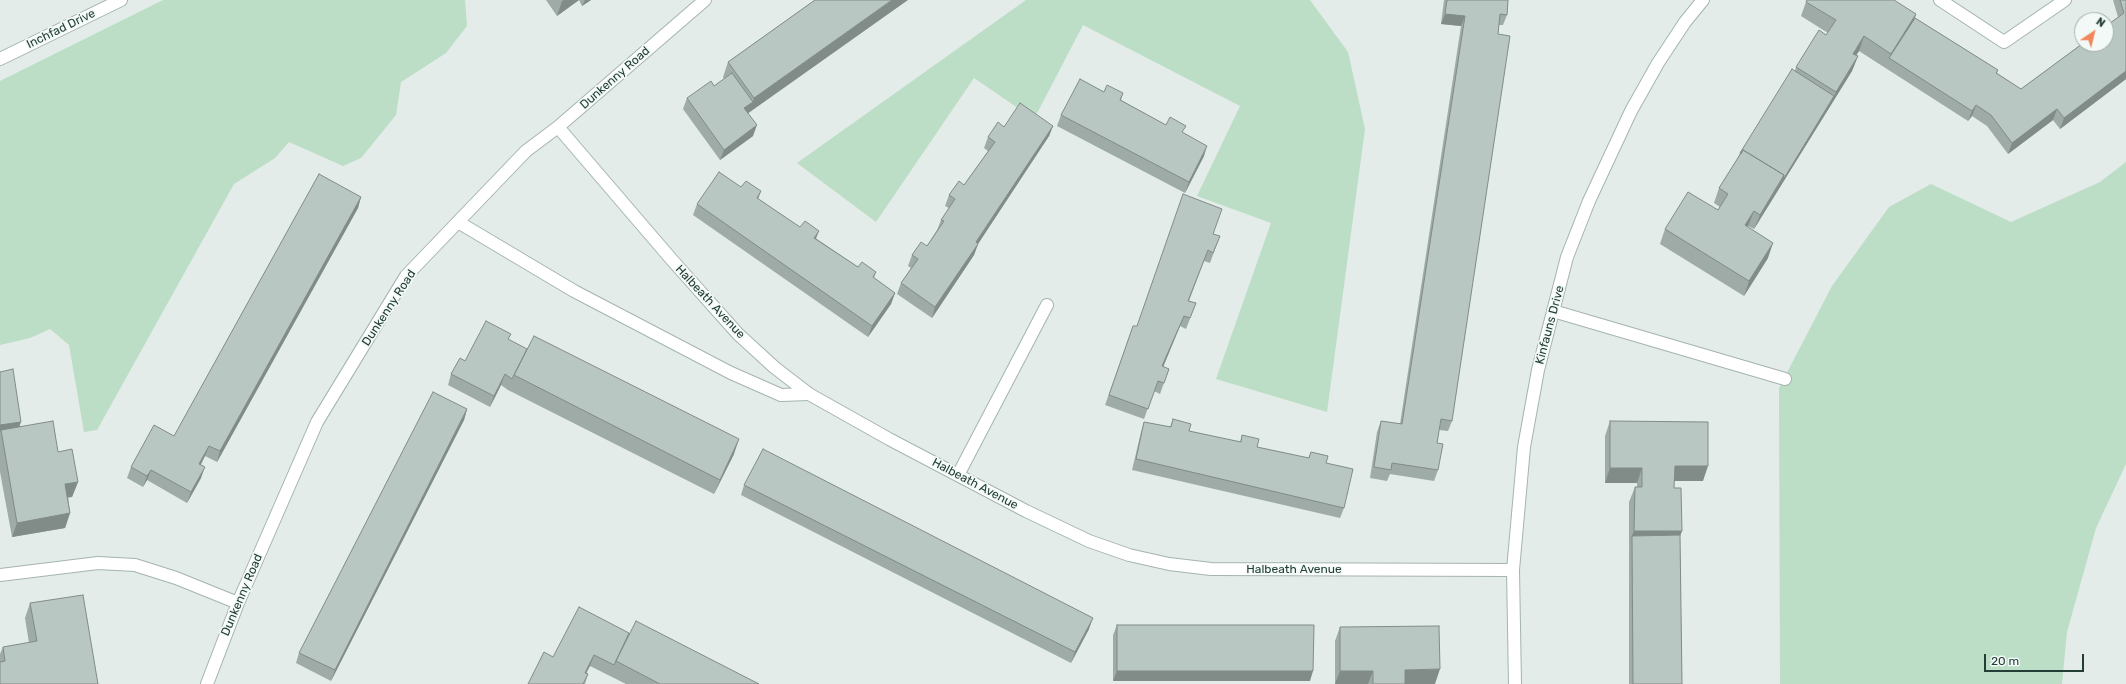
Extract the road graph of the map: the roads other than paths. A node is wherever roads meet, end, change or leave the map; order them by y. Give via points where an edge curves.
1 (121, 0) edge
2 (705, 0) edge
3 (1703, 0) edge
4 (1940, 0) edge
5 (2065, 0) edge
6 (0, 59) edge
7 (558, 127) junction
8 (458, 222) junction
9 (1047, 305) dead end
10 (1553, 311) junction
11 (1786, 379) dead end
12 (810, 394) junction
13 (958, 475) junction
14 (1513, 570) junction
15 (0, 575) edge
16 (238, 603) junction
17 (207, 684) edge
18 (1515, 684) edge

1 - 6 street, Inchfad Drive
2 - 7 street, Dunkenny Road
3 - 10 street, Kinfauns Drive via 1684,22 1658,63 1608,158 1573,241
4 - 5 street via 2004,42
7 - 8 street, Dunkenny Road via 526,151
7 - 12 street, Halbeath Avenue via 738,334 774,367
8 - 12 street via 574,291 731,373 781,394
8 - 16 street, Dunkenny Road via 406,276 317,422
9 - 13 street
10 - 11 street
10 - 14 street, Kinfauns Drive via 1538,370 1524,447
12 - 13 street, Halbeath Avenue
13 - 14 street, Halbeath Avenue via 1089,540 1129,555 1169,564 1211,569
14 - 18 street, Kinfauns Drive
15 - 16 street via 98,563 135,565
16 - 17 street, Dunkenny Road

